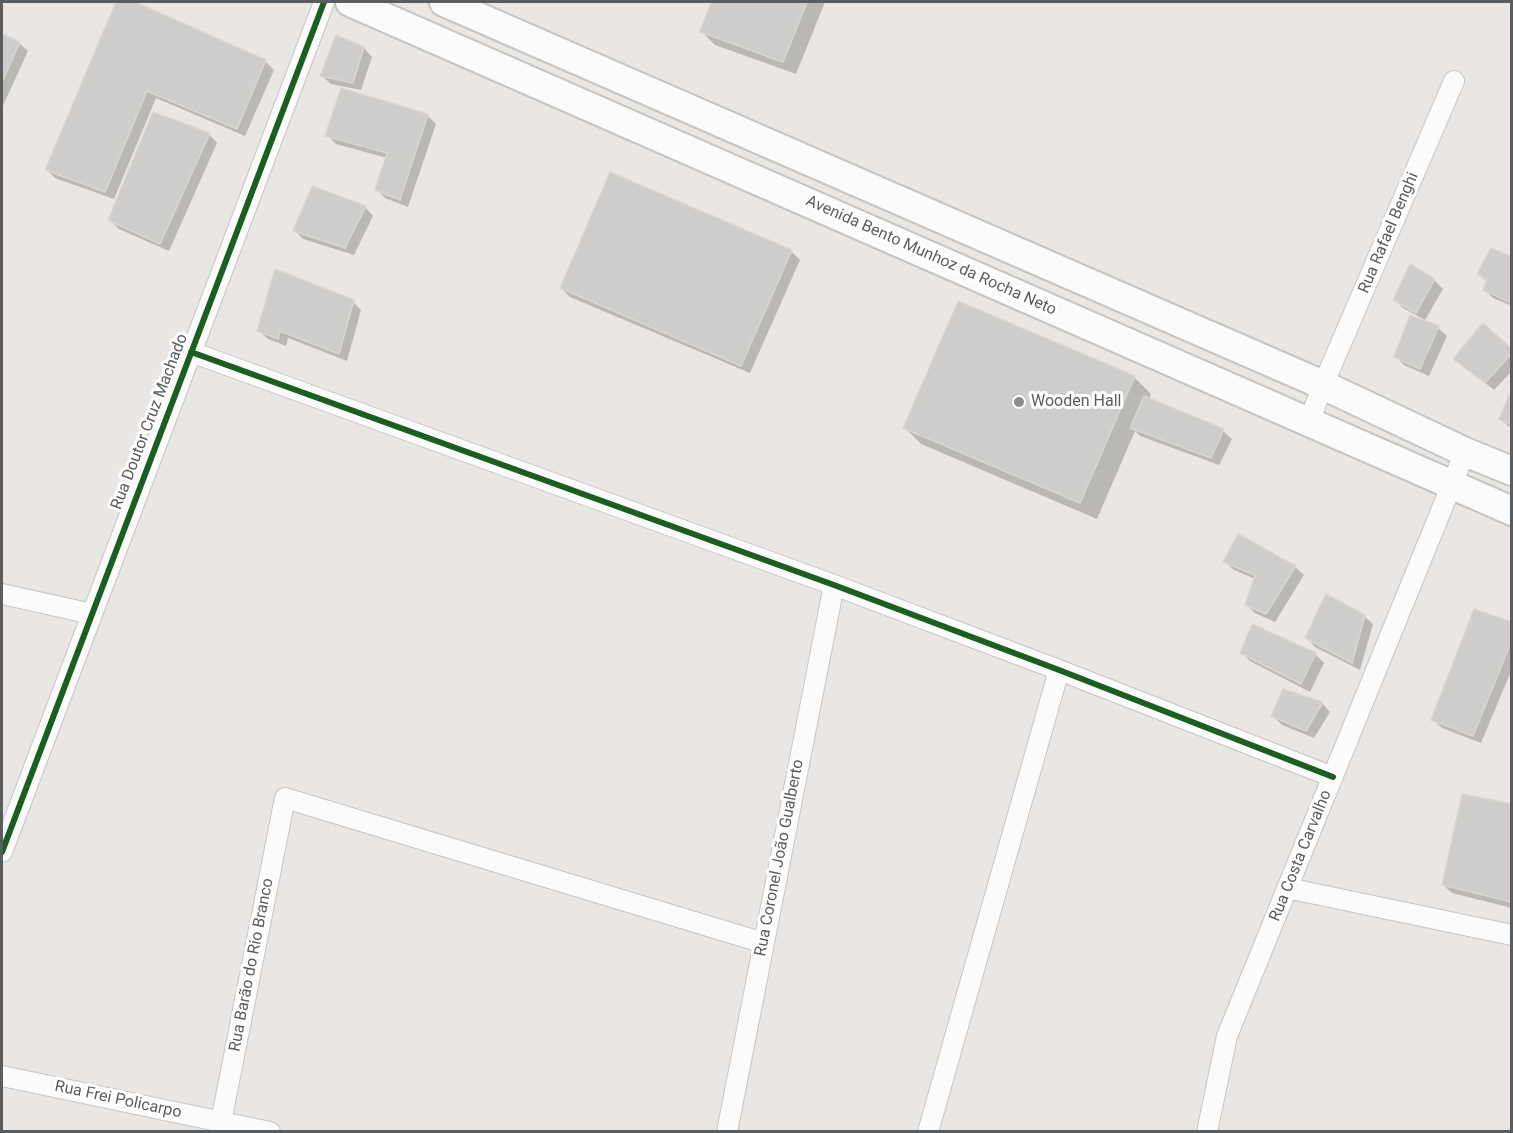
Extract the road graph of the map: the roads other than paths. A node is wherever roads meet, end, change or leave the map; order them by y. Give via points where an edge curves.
1 (324, 2) edge
2 (350, 2) edge
3 (444, 2) edge
4 (1455, 81) dead end
5 (738, 130) junction
6 (723, 165) junction
7 (1076, 277) junction
8 (1062, 314) junction
9 (191, 352) junction
10 (1323, 385) junction
11 (1309, 422) junction
12 (1465, 452) junction
13 (1512, 471) edge
14 (1452, 485) junction
15 (1512, 511) edge
16 (834, 585) junction
17 (2, 594) edge
18 (92, 614) junction
19 (1059, 670) junction
20 (1333, 777) junction
21 (2, 852) edge
22 (1287, 888) junction
23 (1512, 935) edge
24 (764, 943) junction
25 (2, 1076) edge
26 (220, 1126) edge
27 (270, 1131) edge
28 (727, 1131) edge
29 (928, 1131) edge
30 (1207, 1131) edge

1 - 9 street, Rua Doutor Cruz Machado
2 - 6 main road, Avenida Bento Munhoz da Rocha Neto
3 - 5 main road
4 - 10 street, Rua Rafael Benghi
5 - 6 main road
5 - 7 main road
6 - 8 main road, Avenida Bento Munhoz da Rocha Neto
7 - 8 main road
7 - 10 main road
8 - 11 main road, Avenida Bento Munhoz da Rocha Neto
9 - 16 street
9 - 18 street, Rua Doutor Cruz Machado
10 - 11 street, Rua Rafael Benghi
10 - 12 main road
11 - 14 main road, Avenida Bento Munhoz da Rocha Neto
12 - 13 main road
12 - 14 street, Rua Costa Carvalho
14 - 15 main road, Avenida Bento Munhoz da Rocha Neto
14 - 20 street, Rua Costa Carvalho
16 - 19 street
16 - 24 street, Rua Coronel João Gualberto
17 - 18 street
18 - 21 street, Rua Doutor Cruz Machado
19 - 20 street
19 - 29 street
20 - 22 street, Rua Costa Carvalho
22 - 23 street
22 - 30 street, Rua Costa Carvalho via 1227,1036
24 - 26 street, Rua Barão do Rio Branco via 285,798
24 - 28 street, Rua Coronel João Gualberto
25 - 26 street, Rua Frei Policarpo
26 - 27 street, Rua Frei Policarpo

